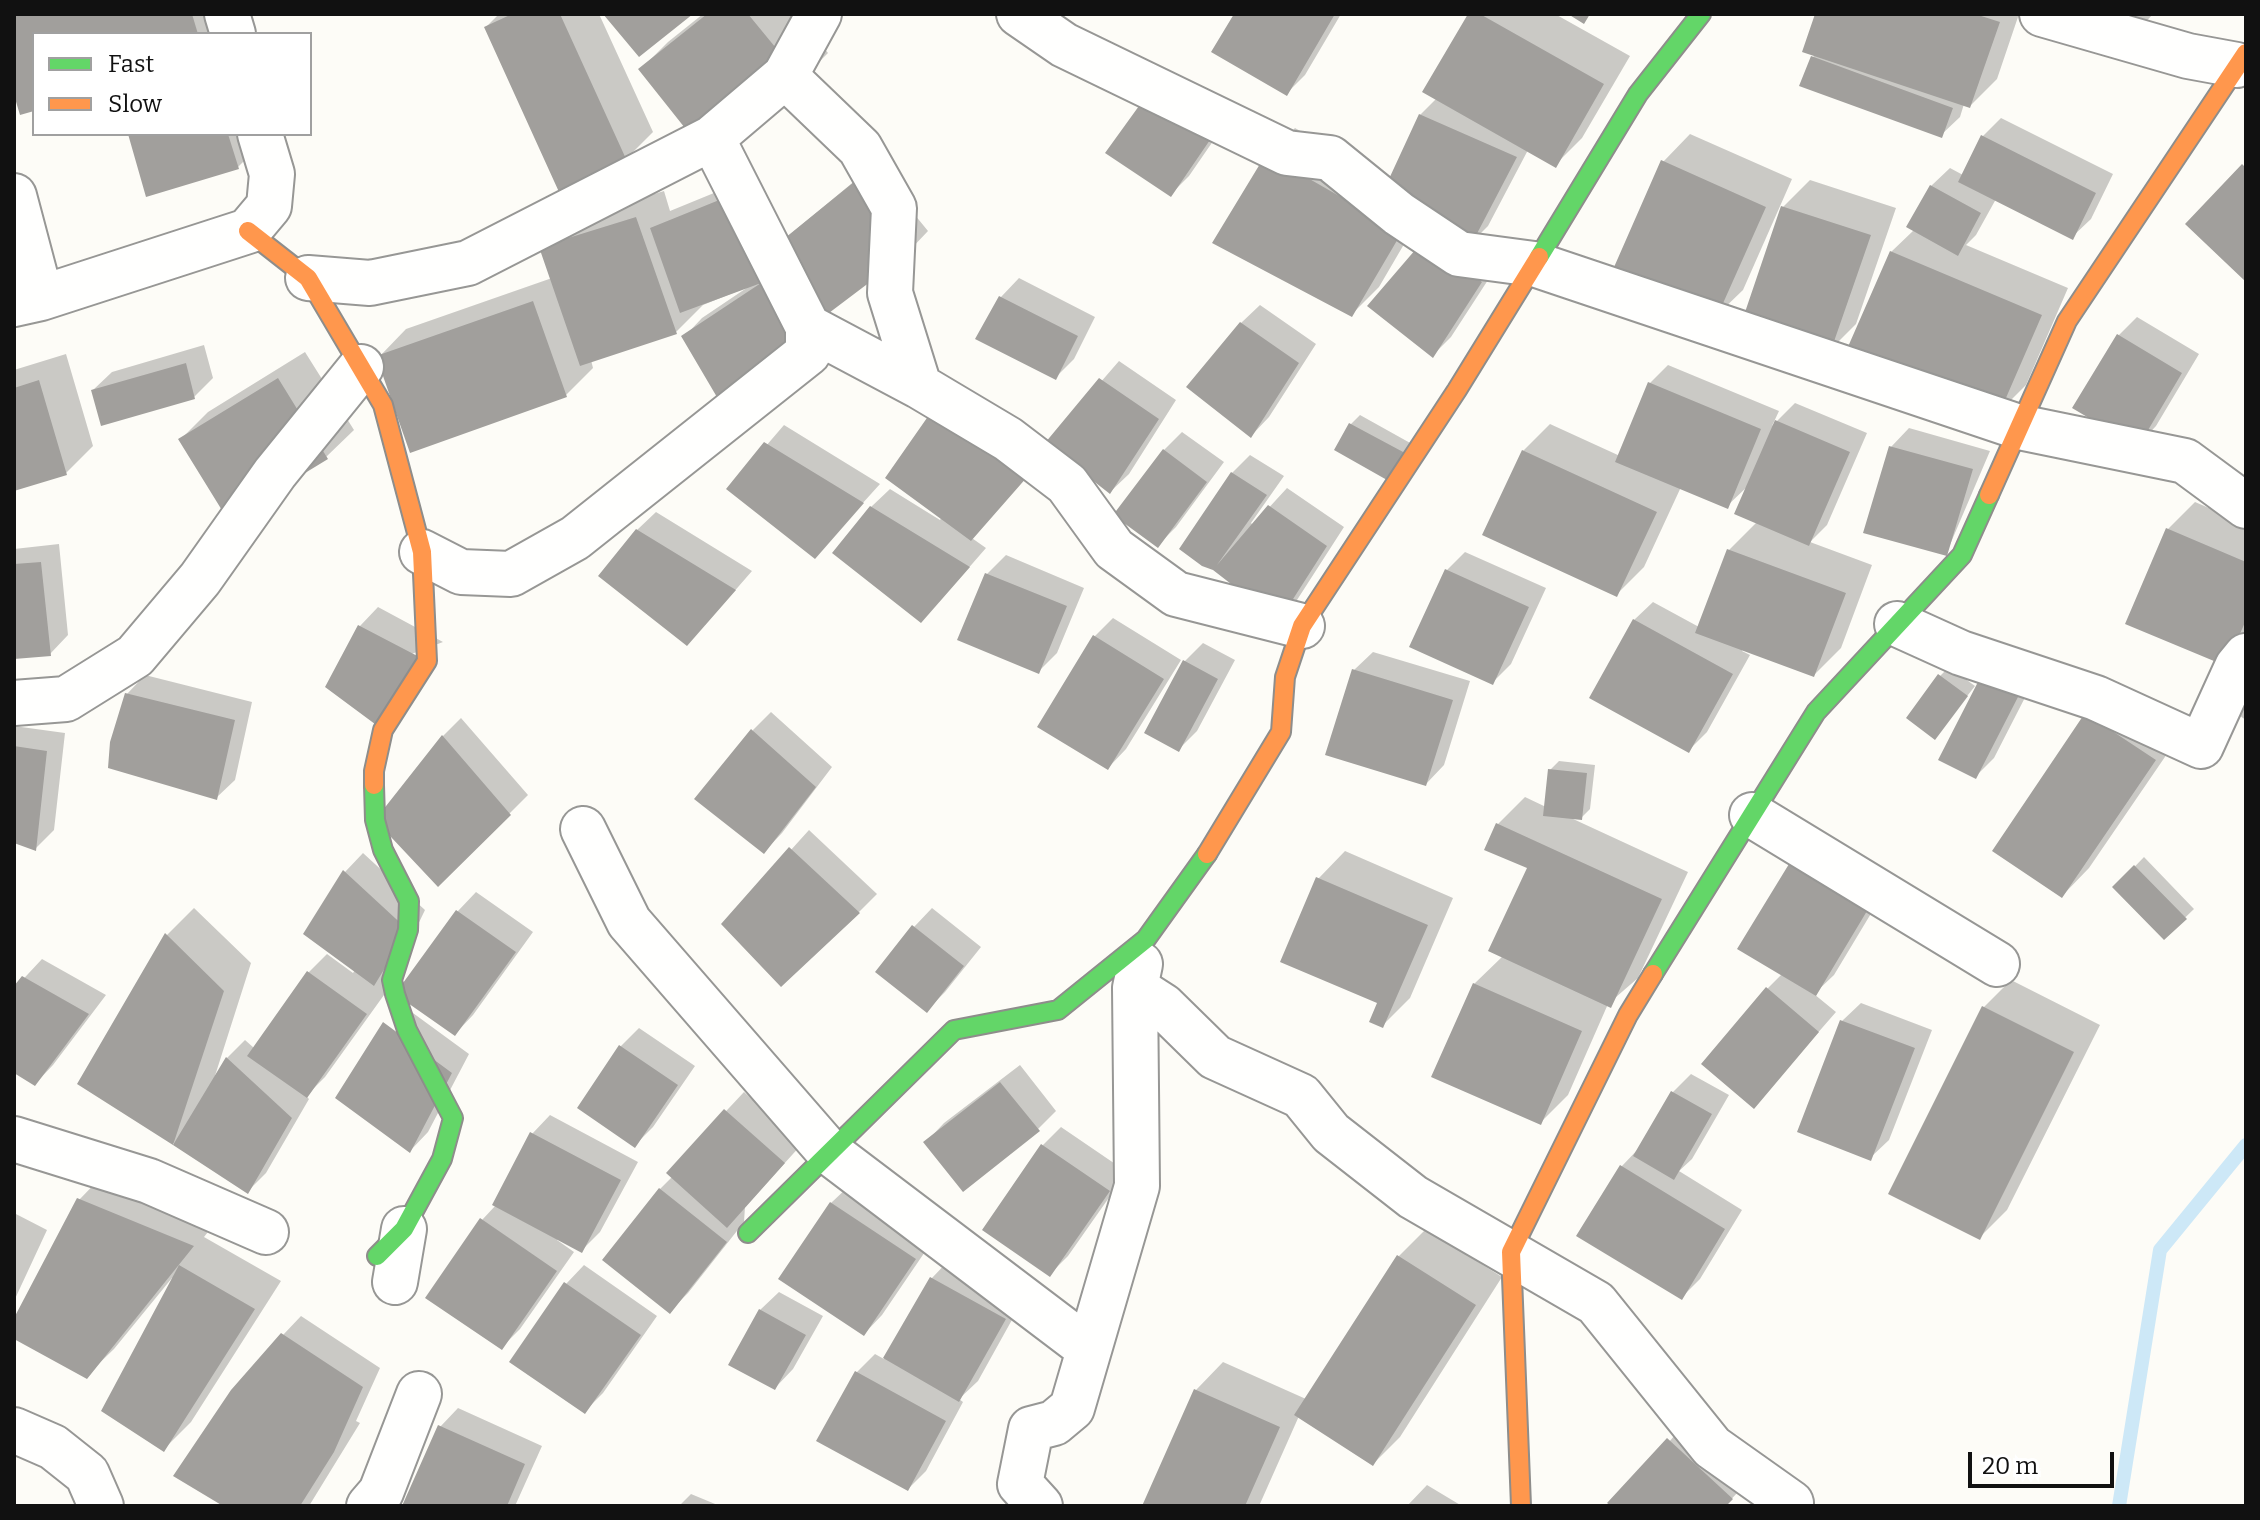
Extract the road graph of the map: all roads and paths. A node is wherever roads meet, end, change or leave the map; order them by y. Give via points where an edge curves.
1 (819, 14) edge
2 (1019, 14) edge
3 (1701, 14) edge
4 (2042, 14) edge
5 (2241, 59) edge
6 (785, 76) junction
7 (261, 136) edge
8 (712, 138) junction
9 (14, 196) edge
10 (248, 231) junction
11 (1534, 264) junction
12 (308, 278) junction
13 (28, 301) edge
14 (808, 327) junction
15 (361, 367) junction
16 (919, 386) junction
17 (2019, 427) junction
18 (2246, 506) edge
19 (422, 552) junction
20 (1897, 624) junction
21 (1302, 626) junction
22 (2246, 656) edge
23 (14, 703) edge
24 (1752, 815) junction
25 (583, 829) dead end
26 (1146, 939) junction
27 (1997, 964) dead end
28 (1135, 988) junction
29 (14, 1139) edge
30 (829, 1152) junction
31 (266, 1232) dead end
32 (748, 1233) dead end
33 (1511, 1252) junction
34 (392, 1256) dead end
35 (1089, 1349) junction
36 (419, 1394) dead end
37 (14, 1430) edge
38 (1791, 1503) dead end
39 (101, 1506) edge
40 (369, 1506) edge
41 (1040, 1506) edge
42 (1521, 1506) edge

1 - 6 street
2 - 11 street via 1064,45 1287,153 1330,158 1459,254
3 - 11 street via 1638,94
4 - 5 street via 2188,56
5 - 17 street via 2067,321
6 - 8 street
6 - 16 street via 860,148 894,208 890,293
7 - 10 street via 272,174 269,206
8 - 12 street via 468,263 370,283
8 - 14 street
9 - 13 street
10 - 12 street
10 - 13 street
11 - 17 street
11 - 21 street
12 - 15 street
14 - 16 street
14 - 19 street via 808,353 575,538 511,574 461,572
15 - 19 street via 383,405
15 - 23 street via 135,656 66,699
16 - 21 street via 1008,439 1067,484 1114,549 1176,594
17 - 18 street via 2185,461
17 - 20 street via 1962,555
19 - 34 street via 427,661 383,730 374,771 375,820 383,850 409,901 408,930 392,980 395,994 407,1030 453,1118 442,1159
20 - 22 street via 1961,653 2096,698 2201,746
20 - 24 street via 1816,712
21 - 26 street via 1285,677 1281,732 1202,862
24 - 27 street
24 - 33 street via 1628,1015
25 - 30 street via 629,922
26 - 28 street
26 - 30 street via 1058,1010 954,1030
28 - 33 street via 1163,1006 1215,1057 1301,1096 1331,1133 1413,1197
28 - 35 street via 1137,1186
29 - 31 street via 149,1181
30 - 32 street
30 - 35 street
33 - 38 street via 1596,1303 1712,1447
33 - 42 street
35 - 41 street via 1072,1408 1054,1423 1031,1429 1020,1484
36 - 40 street via 381,1492
37 - 39 street via 53,1447 87,1474

